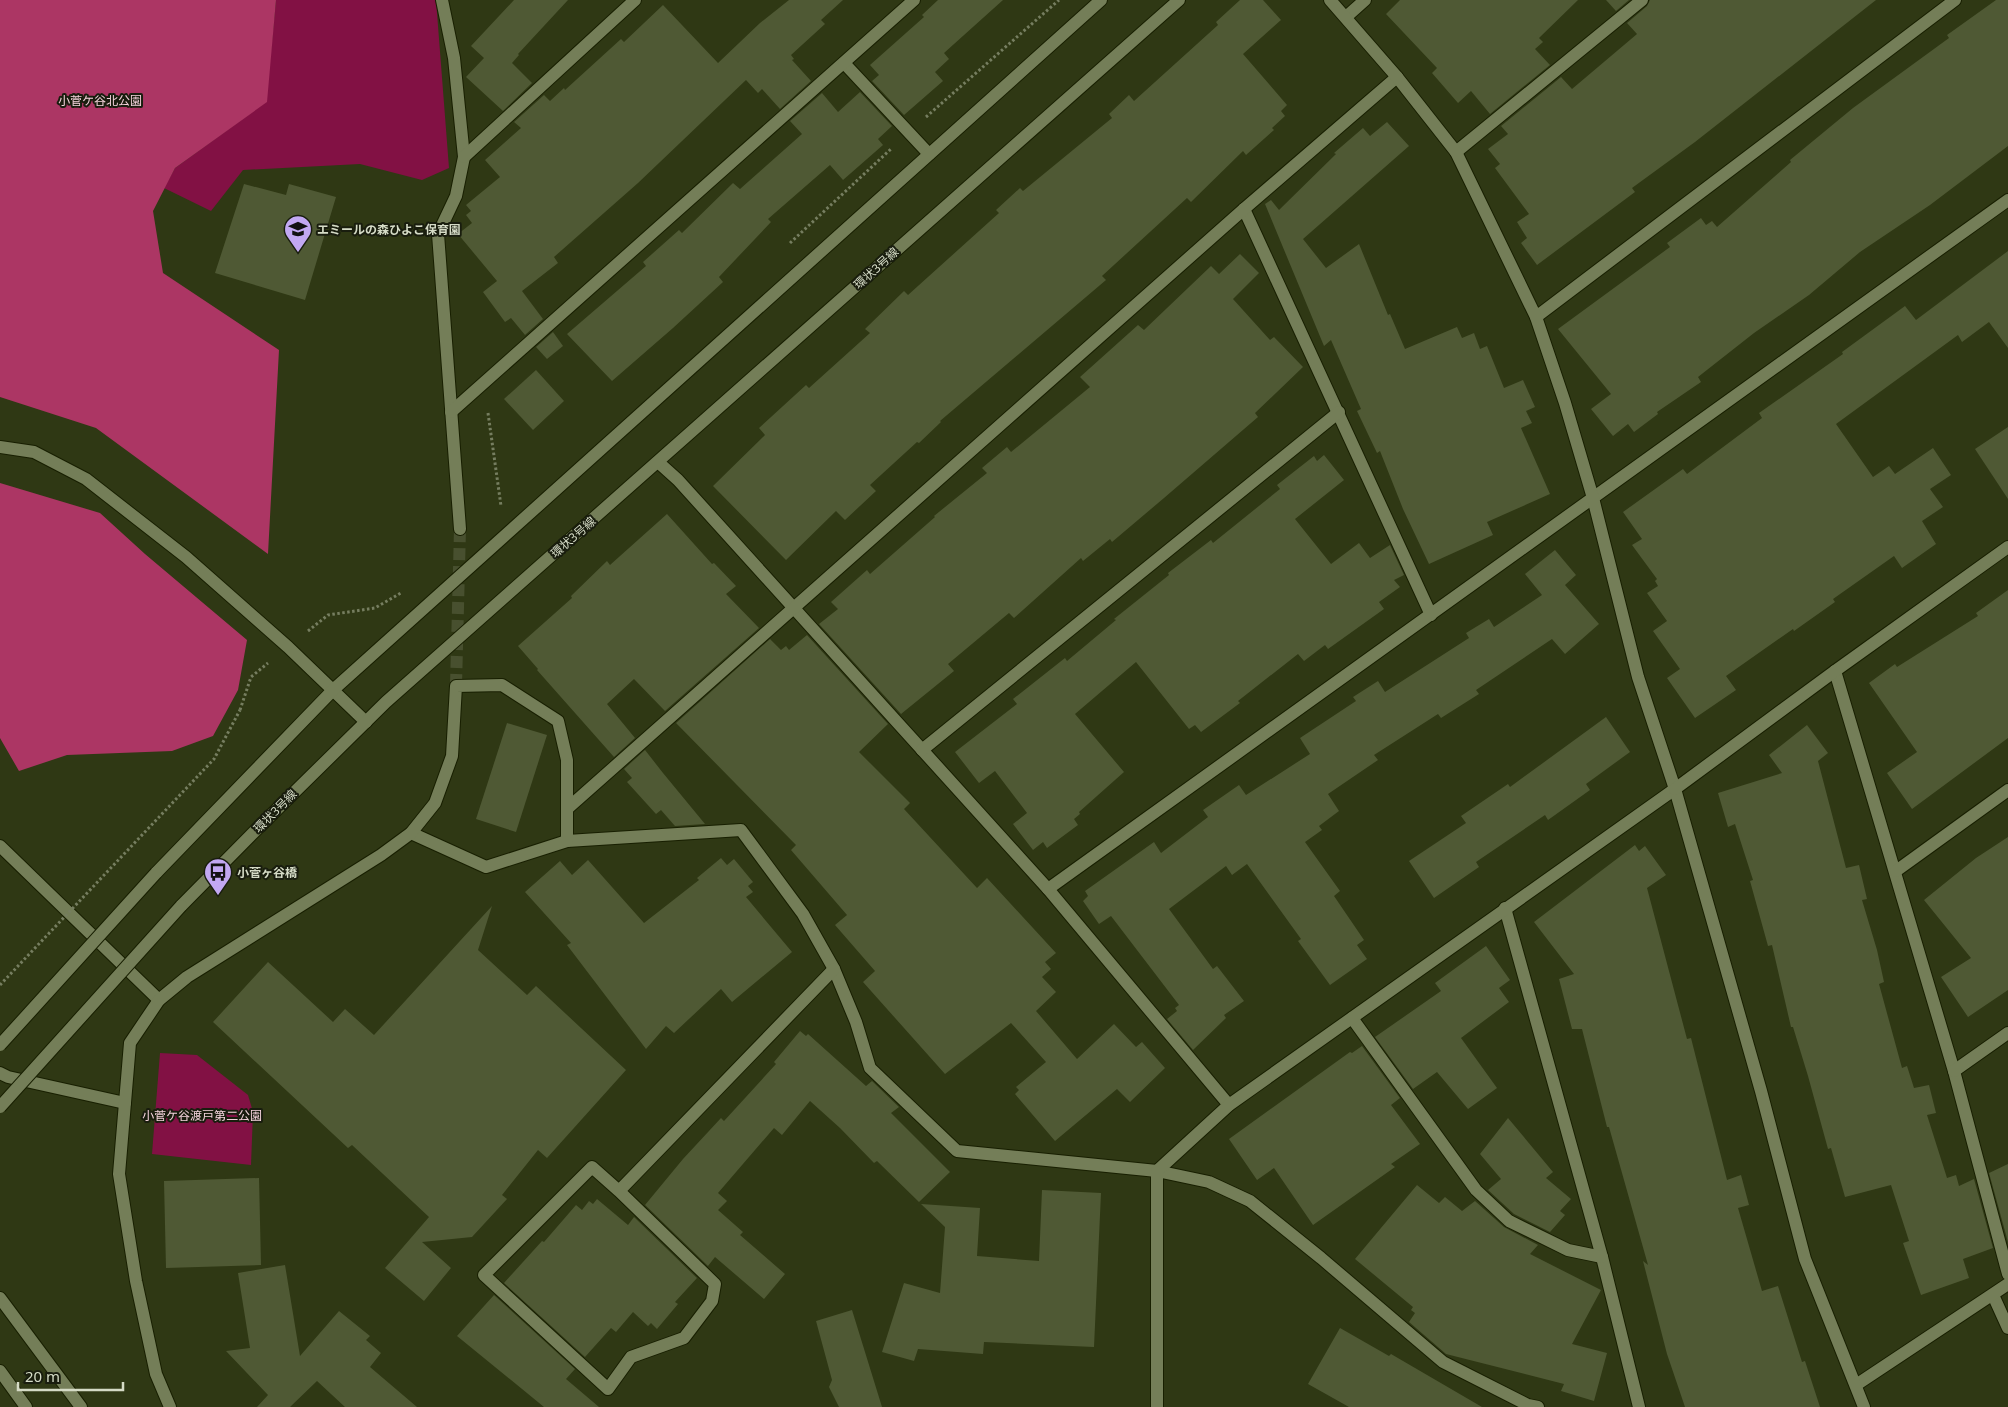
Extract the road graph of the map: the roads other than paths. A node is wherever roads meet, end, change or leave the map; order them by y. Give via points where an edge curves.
1 (442, 0) edge
2 (635, 0) edge
3 (914, 0) edge
4 (1101, 0) edge
5 (1178, 0) edge
6 (1330, 0) edge
7 (1365, 0) edge
8 (1642, 0) edge
9 (1955, 0) edge
10 (1346, 18) junction
11 (844, 62) junction
12 (1397, 76) junction
13 (1456, 152) junction
14 (929, 154) junction
15 (464, 157) junction
16 (2008, 200) edge
17 (1244, 209) junction
18 (1536, 317) junction
19 (451, 412) junction
20 (1339, 412) junction
21 (0, 447) edge
22 (658, 462) junction
23 (1593, 498) junction
24 (460, 529) tunnel mouth
25 (2008, 547) edge
26 (794, 609) junction
27 (1431, 615) junction
28 (1835, 671) junction
29 (333, 690) junction
30 (366, 722) junction
31 (922, 750) junction
32 (1675, 789) junction
33 (2008, 790) edge
34 (568, 808) junction
35 (411, 833) junction
36 (567, 841) junction
37 (0, 846) edge
38 (1896, 871) junction
39 (1048, 889) junction
40 (1505, 908) junction
41 (834, 969) junction
42 (159, 1000) junction
43 (1352, 1018) junction
44 (2008, 1033) edge
45 (0, 1045) edge
46 (1954, 1071) junction
47 (0, 1073) edge
48 (125, 1103) junction
49 (1229, 1105) junction
50 (0, 1107) edge
51 (1157, 1171) junction
52 (619, 1191) junction
53 (1602, 1257) junction
54 (2008, 1274) edge
55 (2008, 1284) edge
56 (1992, 1295) junction
57 (0, 1298) edge
58 (2008, 1328) edge
59 (0, 1371) edge
60 (1856, 1385) junction
61 (26, 1407) edge
62 (81, 1407) edge
63 (170, 1407) edge
64 (1157, 1407) edge
65 (1538, 1407) edge
66 (1639, 1407) edge
67 (1864, 1407) edge

1 - 15 street via 454,58
2 - 15 street
3 - 11 street
4 - 14 street
5 - 22 street, 環状3号線
6 - 10 street
7 - 10 street
8 - 13 street
9 - 18 street
10 - 12 street
11 - 14 street
11 - 19 street
12 - 13 street
12 - 17 street
13 - 18 street
14 - 29 street
15 - 19 street via 456,196 438,234
16 - 23 street
17 - 20 street
17 - 26 street
18 - 23 street
19 - 24 street
20 - 27 street
20 - 31 street
21 - 29 street via 34,452 86,478 186,557
22 - 26 street
22 - 30 street, 環状3号線
23 - 27 street
23 - 32 street via 1638,676
25 - 28 street
26 - 31 street
26 - 34 street
27 - 39 street
28 - 32 street
28 - 38 street
29 - 30 street
29 - 45 street, bridge via 156,873
30 - 50 street, 環状3号線, bridge via 181,906
31 - 39 street
32 - 40 street
32 - 60 street via 1805,1259
33 - 38 street
34 - 35 street via 567,760 558,722 502,685 456,686 452,756 435,803
34 - 36 street
35 - 36 street via 486,866
35 - 42 street via 187,977
36 - 41 street via 741,830 803,914
37 - 42 street
38 - 46 street
39 - 49 street
40 - 43 street
40 - 53 street
41 - 51 street via 856,1022 870,1068 957,1151
41 - 52 street
42 - 48 street via 130,1043
43 - 49 street
43 - 53 street via 1476,1190 1509,1222 1568,1250
44 - 46 street
46 - 54 street
47 - 48 street
48 - 63 street via 119,1174 156,1374
49 - 51 street
51 - 64 street
51 - 65 street via 1209,1182 1250,1201 1443,1362
52 - 52 street via 592,1167 484,1275 608,1388 632,1357 684,1338 712,1301 715,1284
53 - 66 street
55 - 56 street
56 - 58 street
56 - 60 street
57 - 62 street
59 - 61 street
60 - 67 street

